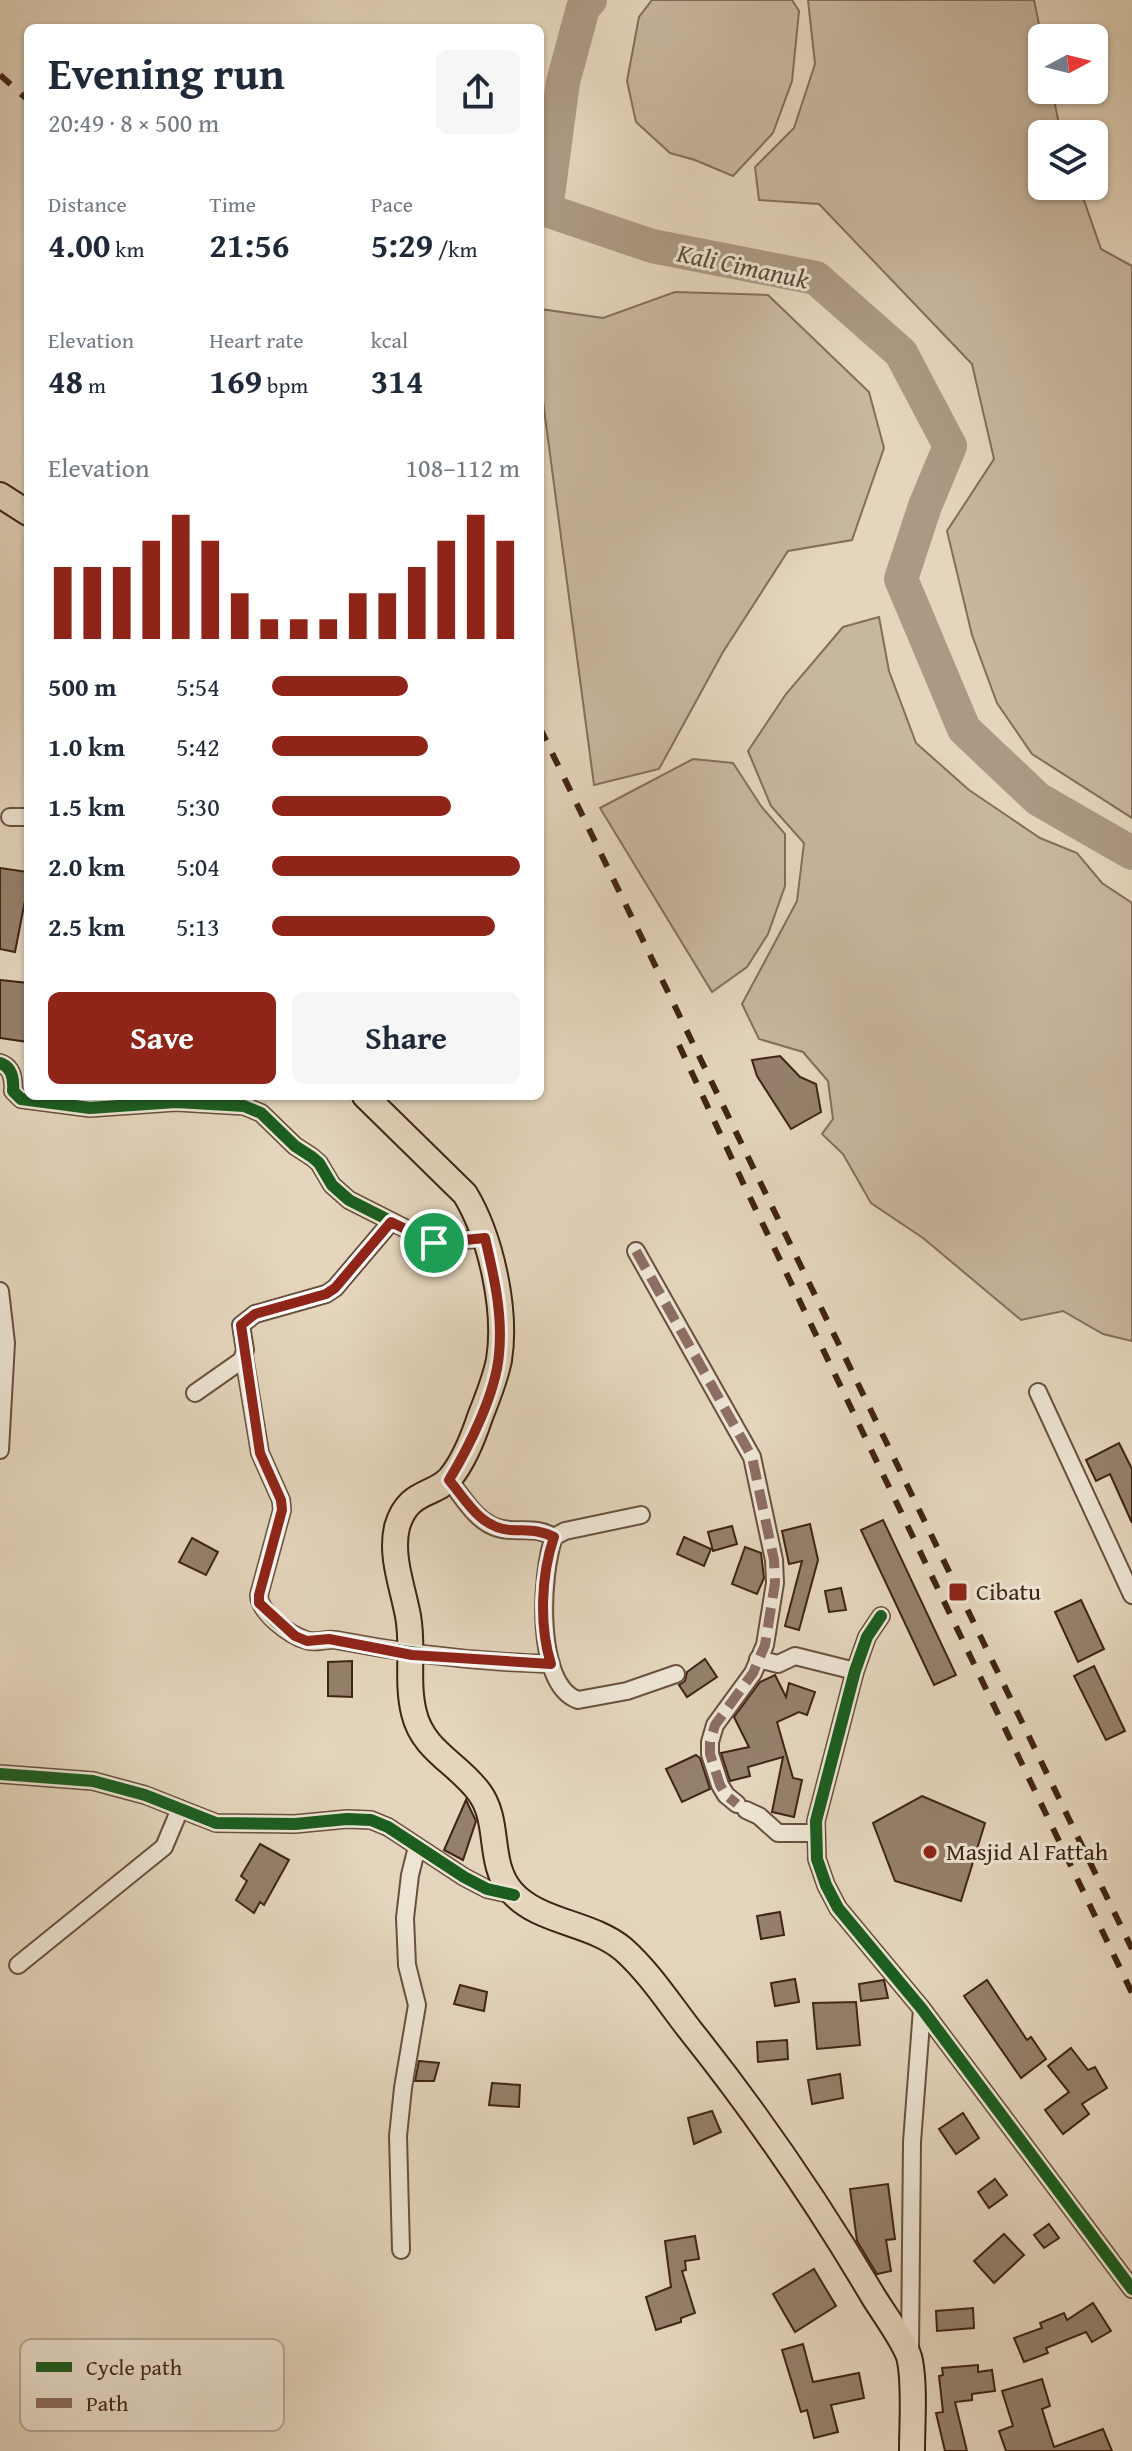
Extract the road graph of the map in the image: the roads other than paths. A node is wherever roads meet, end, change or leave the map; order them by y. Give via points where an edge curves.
1 (0, 495) edge
2 (24, 510) edge
3 (10, 817) dead end
4 (24, 817) edge
5 (0, 1063) edge
6 (24, 1099) edge
7 (28, 1100) edge
8 (369, 1100) edge
9 (391, 1222) junction
10 (485, 1238) junction
11 (636, 1251) dead end
12 (0, 1291) edge
13 (244, 1356) junction
14 (1038, 1392) dead end
15 (195, 1393) dead end
16 (0, 1450) edge
17 (449, 1480) junction
18 (641, 1515) dead end
19 (554, 1537) junction
20 (1132, 1595) edge
21 (881, 1616) dead end
22 (412, 1655) junction
23 (758, 1659) junction
24 (551, 1664) junction
25 (855, 1671) junction
26 (676, 1674) dead end
27 (0, 1774) edge
28 (180, 1809) junction
29 (815, 1833) junction
30 (417, 1847) junction
31 (514, 1895) junction
32 (18, 1965) dead end
33 (922, 2009) junction
34 (401, 2250) dead end
35 (1132, 2289) edge
36 (910, 2358) junction
37 (912, 2451) edge

1 - 2 main road
3 - 4 street
5 - 6 street via 9,1069 16,1096
7 - 9 street via 90,1108 176,1102 254,1110 319,1163 340,1193
8 - 10 main road via 465,1194
9 - 10 street via 434,1243
9 - 13 street via 335,1288 246,1319 241,1325
10 - 17 main road via 498,1305 499,1355 472,1440
11 - 23 street via 752,1457 775,1583
12 - 16 street via 6,1343
13 - 15 street
13 - 22 street via 260,1453 282,1510 259,1603 307,1641 329,1639
14 - 20 street
17 - 19 street via 487,1523 541,1530
17 - 22 main road via 419,1495 398,1526 395,1549
18 - 19 street
19 - 24 street via 544,1596
21 - 25 street
22 - 24 street
22 - 31 main road via 410,1693 424,1740 477,1789 489,1808 500,1869
23 - 25 street via 778,1664 795,1656
23 - 29 street via 715,1725 710,1754 720,1785 778,1833
24 - 26 street via 565,1692 578,1700
25 - 29 street
27 - 28 street via 93,1781
28 - 30 street via 216,1823 371,1820
28 - 32 street via 164,1847
29 - 33 street via 817,1859 838,1908
30 - 31 street via 487,1889
30 - 34 street via 405,1918 407,1965 417,2005 398,2136
31 - 36 main road via 610,1938 637,1962 781,2151
33 - 35 street
33 - 36 street via 912,2142
36 - 37 main road

